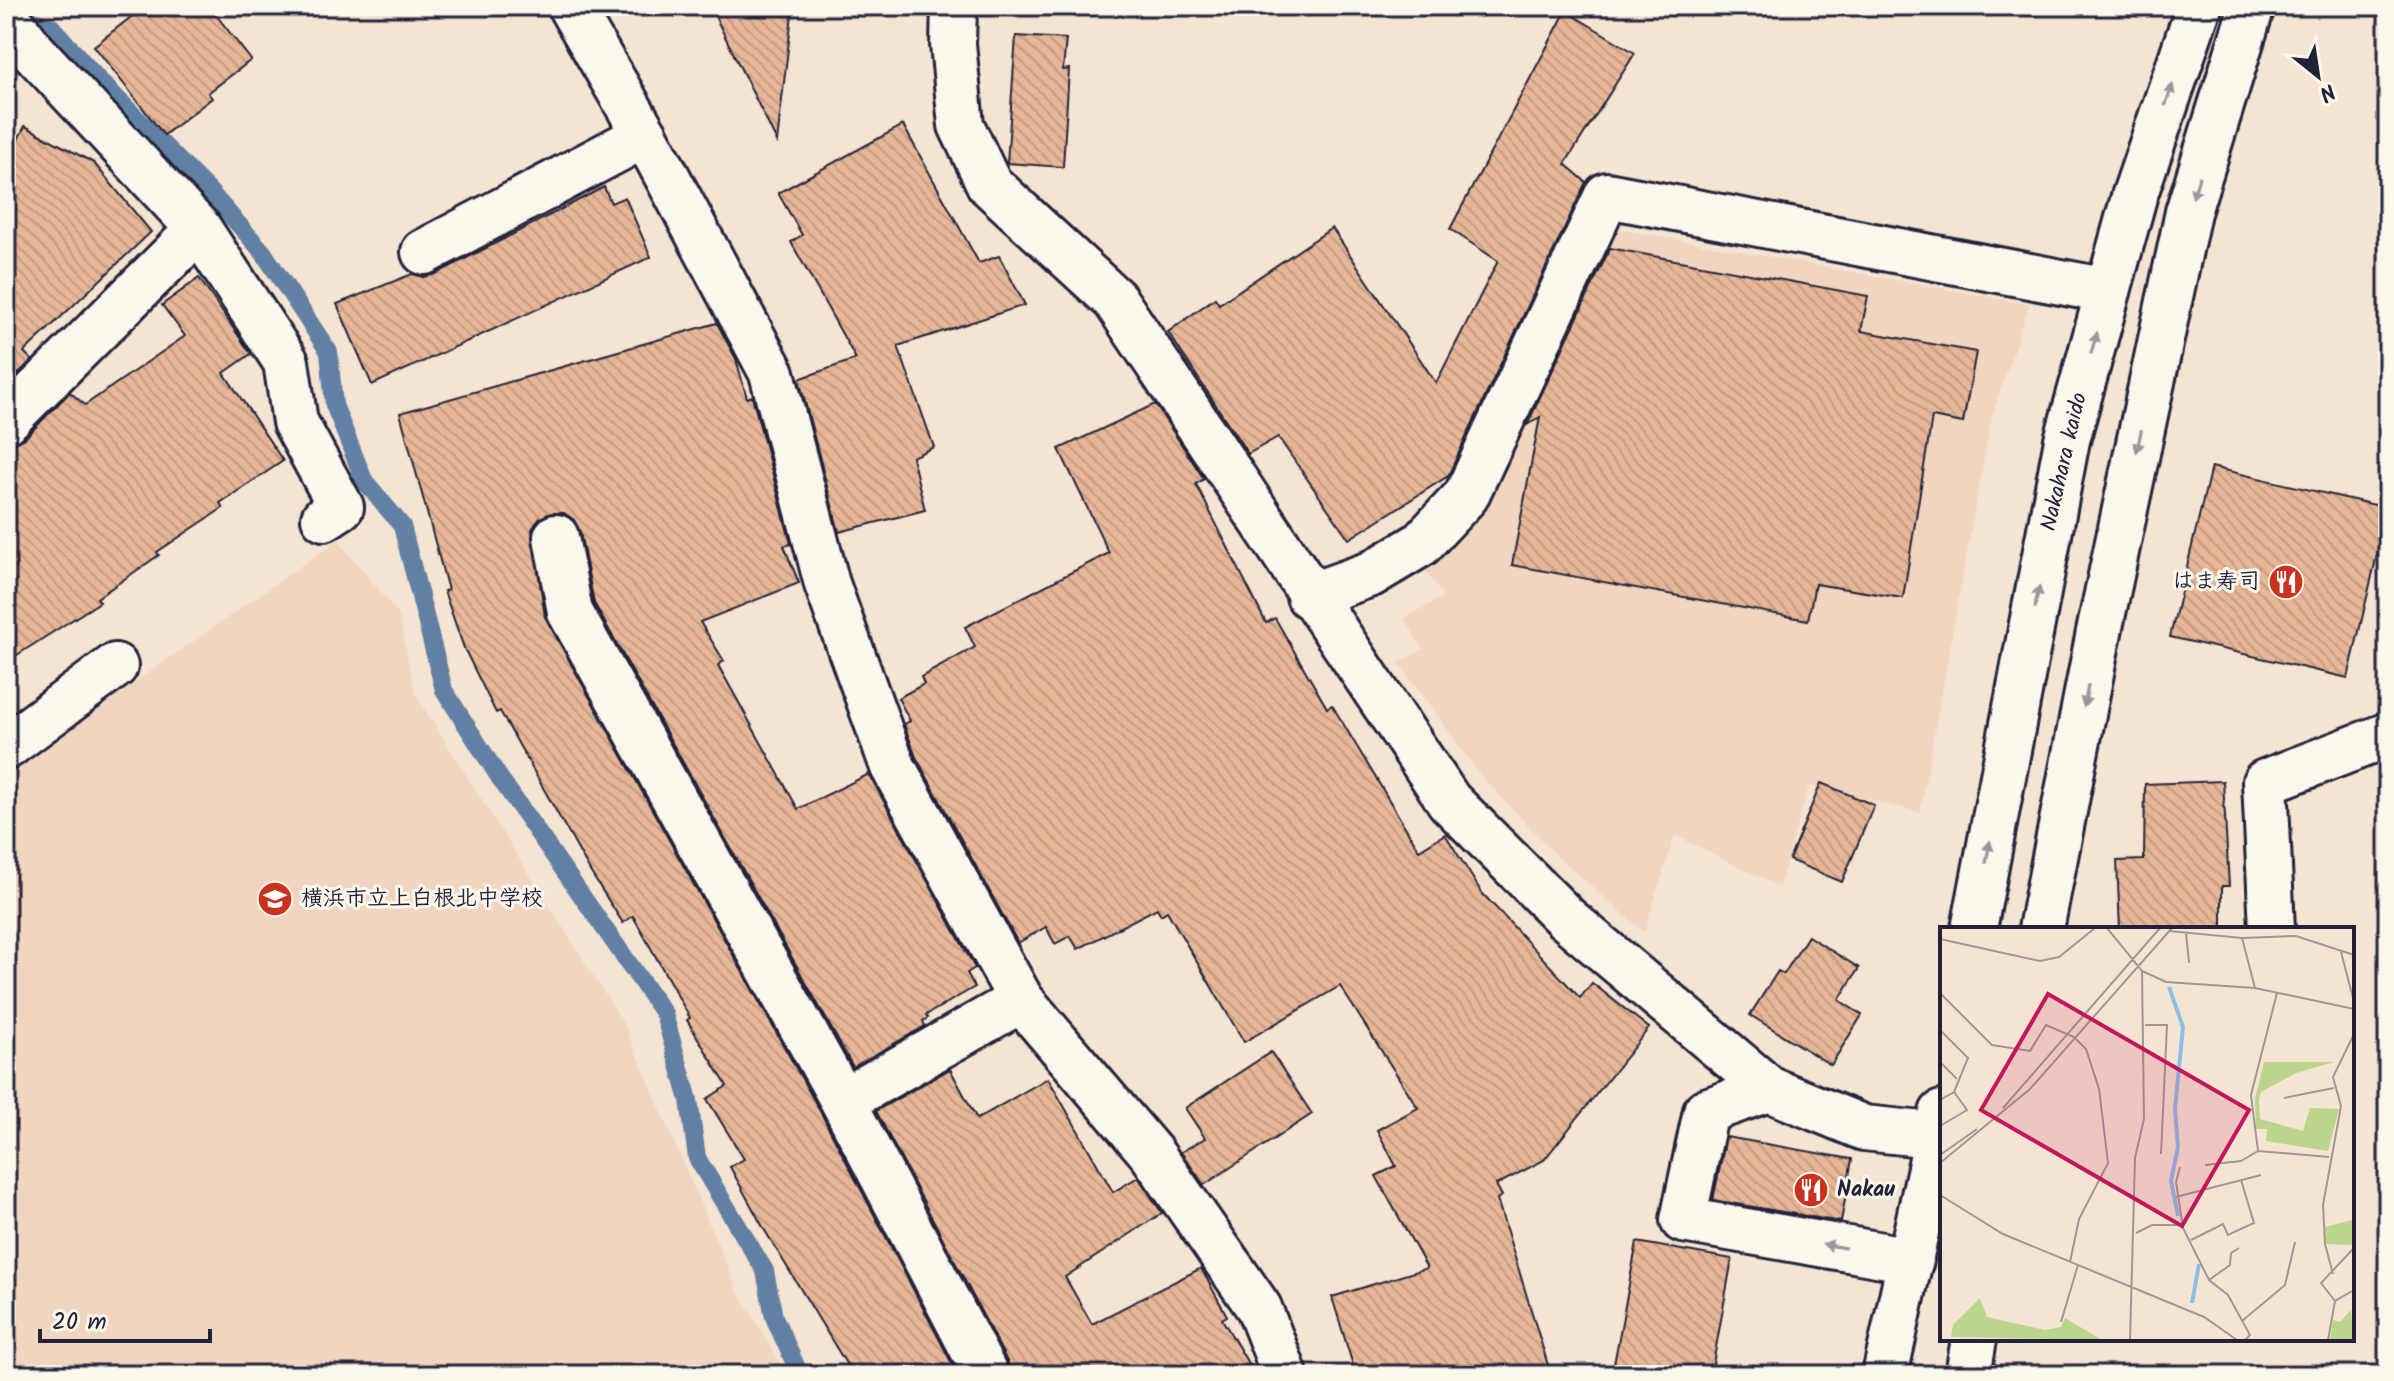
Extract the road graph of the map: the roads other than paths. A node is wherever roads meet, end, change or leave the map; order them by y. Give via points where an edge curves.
1 (15, 6) edge
2 (570, 6) edge
3 (954, 6) edge
4 (2199, 6) edge
5 (2252, 6) edge
6 (6, 10) edge
7 (6, 16) edge
8 (645, 135) junction
9 (199, 229) junction
10 (424, 252) dead end
11 (2108, 291) junction
12 (6, 421) edge
13 (324, 518) dead end
14 (556, 537) dead end
15 (1309, 596) junction
16 (115, 666) dead end
17 (2388, 735) edge
18 (6, 747) edge
19 (1974, 927) edge
20 (2041, 927) edge
21 (2272, 927) edge
22 (1021, 1000) junction
23 (1769, 1089) junction
24 (843, 1101) junction
25 (1940, 1129) edge
26 (1940, 1133) edge
27 (1911, 1260) junction
28 (1974, 1341) edge
29 (986, 1375) edge
30 (1285, 1375) edge
31 (1885, 1375) edge
32 (1968, 1375) edge

1 - 6 street
2 - 8 street
3 - 15 street via 961,125 989,184 1115,300
11 -> 4 street, Nakahara kaido
5 -> 20 street via 2188,212
7 - 9 street
8 - 10 street
8 - 22 street via 772,373 827,584 893,767
9 - 12 street
9 - 13 street via 286,362 295,422 341,507
11 - 15 street via 1607,195 1466,496 1421,544 1371,574
19 -> 11 street, Nakahara kaido via 2067,440
14 - 24 street via 570,612
15 - 23 street via 1449,801 1566,918
16 - 18 street
17 - 21 street via 2265,782
22 - 24 street
22 - 30 street via 1152,1154 1259,1308
23 - 25 street via 1864,1128
27 -> 23 street via 1683,1220 1706,1111
24 - 29 street
26 - 27 street
27 - 31 street
28 - 32 street

